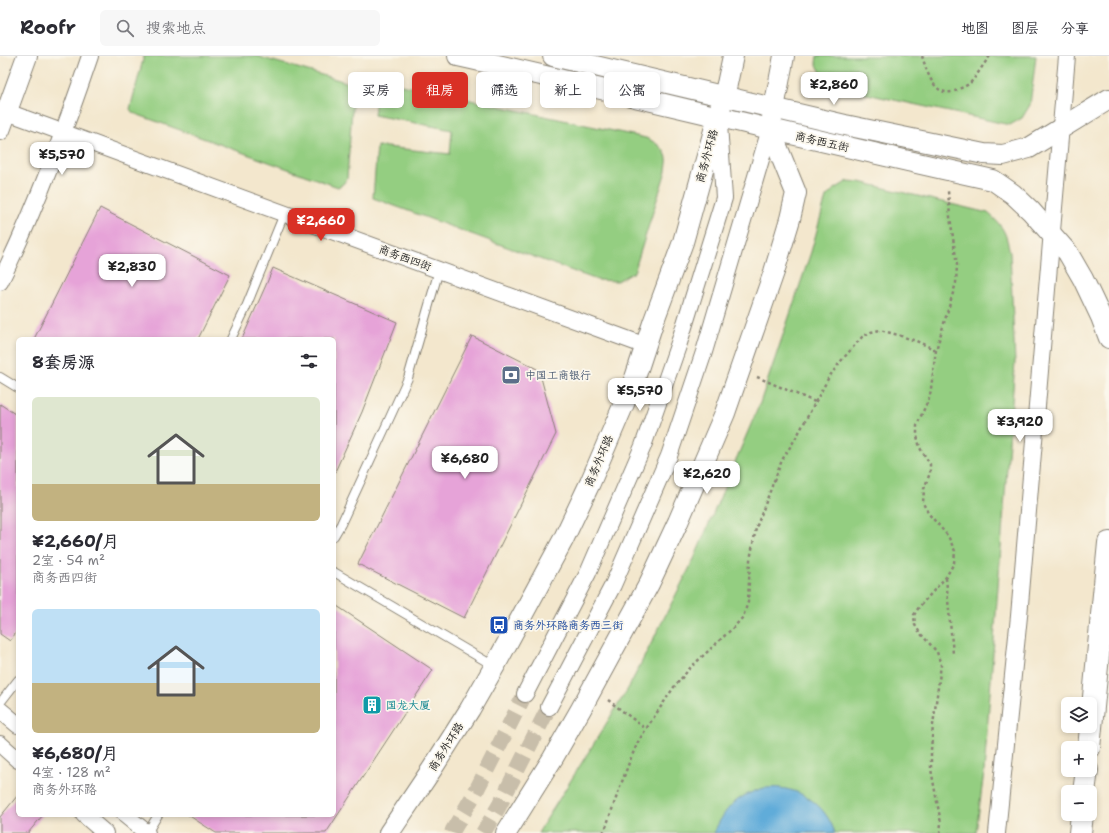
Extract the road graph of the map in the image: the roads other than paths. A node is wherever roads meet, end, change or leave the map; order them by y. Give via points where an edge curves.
1 (27, 56) edge
2 (90, 56) edge
3 (458, 56) edge
4 (553, 56) edge
5 (733, 56) edge
6 (784, 56) edge
7 (1067, 56) edge
8 (724, 96) junction
9 (1109, 99) edge
10 (774, 108) junction
11 (718, 117) junction
12 (3, 121) edge
13 (770, 129) junction
14 (1061, 129) junction
15 (63, 133) junction
16 (284, 214) junction
17 (1052, 234) junction
18 (439, 270) junction
19 (0, 282) edge
20 (232, 337) edge
21 (1109, 338) edge
22 (646, 346) junction
23 (0, 377) edge
24 (16, 387) edge
25 (336, 533) edge
26 (1109, 543) edge
27 (336, 573) edge
28 (494, 666) junction
29 (16, 683) edge
30 (525, 694) tunnel mouth
31 (0, 703) edge
32 (549, 707) tunnel mouth
33 (0, 710) edge
34 (16, 724) edge
35 (1090, 741) edge
36 (0, 744) edge
37 (16, 758) edge
38 (86, 817) edge
39 (127, 817) edge
40 (157, 817) edge
41 (1081, 821) edge
42 (105, 833) edge
43 (147, 833) edge
44 (389, 833) edge
45 (506, 833) edge
46 (997, 833) edge
47 (1080, 833) edge

1 - 12 street
2 - 15 street
3 - 11 street, 商务西五街
4 - 8 street, 商务西五街
5 - 8 street, 商务外环路
6 - 10 street
7 - 14 street
8 - 10 street, 商务西五街
8 - 11 street, 商务外环路
9 - 14 street, 商务西五街
10 - 13 street
10 - 14 street, 商务西五街 via 984,154 1002,155 1029,148
11 - 13 street, 商务西五街
11 - 22 street, 商务外环路 via 683,242
11 - 30 street via 724,198 679,343 643,446 588,573
12 - 15 street, 商务西四街
13 - 17 street, 商务西五街 via 993,180 1013,194
13 - 32 street via 704,352 669,456 613,584
13 - 45 street via 796,193 774,272 725,413 649,584 553,758
14 - 17 street
15 - 16 street, 商务西四街
15 - 19 street via 39,197
16 - 18 street, 商务西四街
16 - 20 lane
17 - 21 street, 商务西五街 via 1068,253 1083,279
17 - 46 street via 1020,616
18 - 22 street, 商务西四街
18 - 25 lane via 408,378
22 - 28 street, 商务外环路 via 587,490 563,540
23 - 24 lane
26 - 35 highway
27 - 28 lane
28 - 44 street, 商务外环路 via 470,709
29 - 31 lane
33 - 34 street
36 - 37 street
38 - 42 street
39 - 43 street
40 - 43 lane
41 - 47 highway

